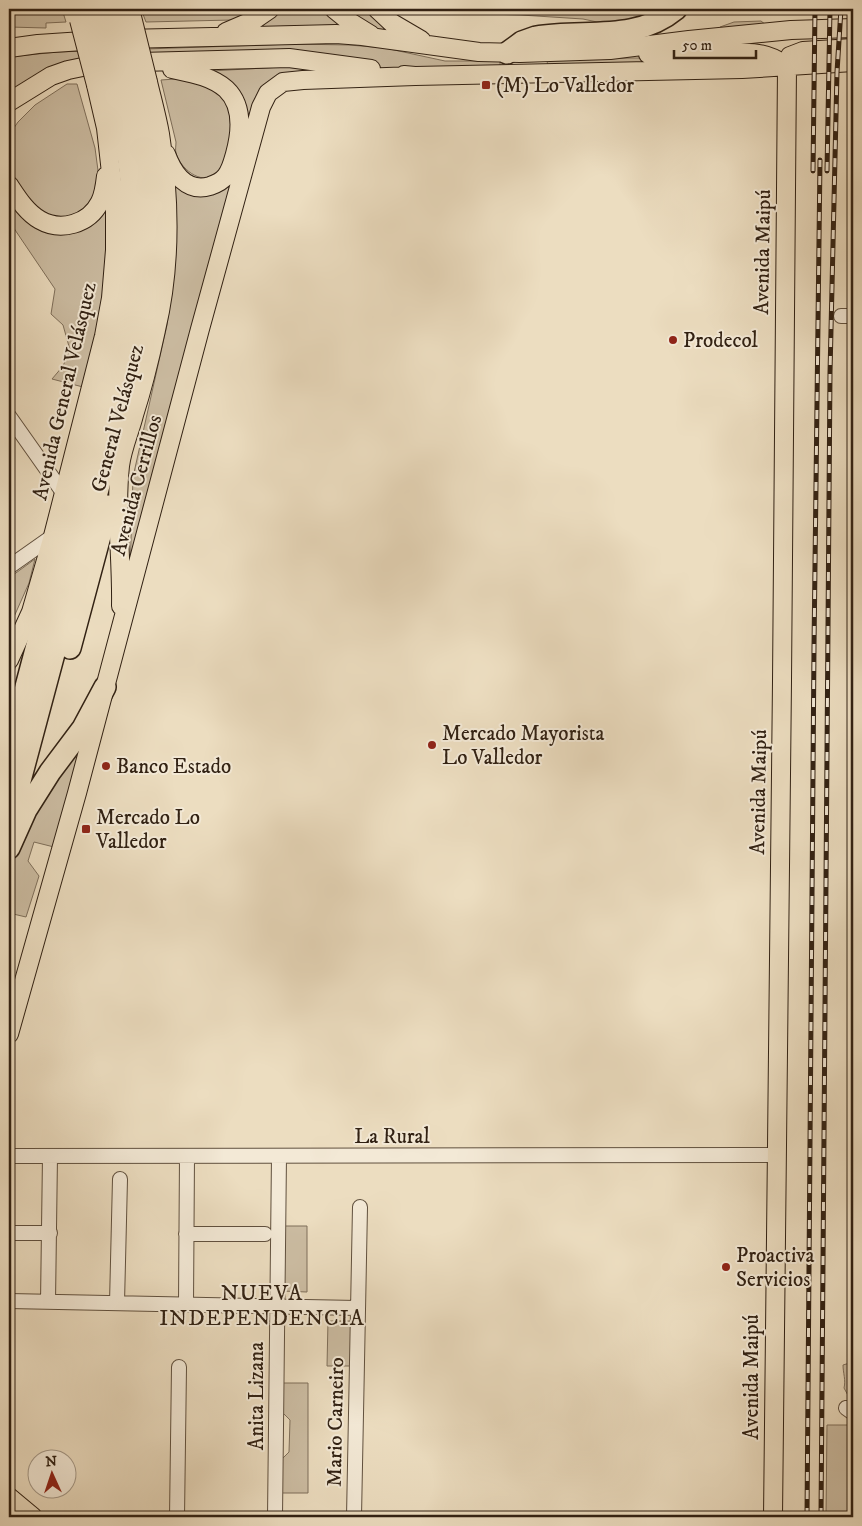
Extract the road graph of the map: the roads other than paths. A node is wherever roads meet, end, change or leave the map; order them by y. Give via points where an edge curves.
1 (270, 9) edge
2 (334, 9) edge
3 (377, 9) edge
4 (676, 9) edge
5 (104, 14) edge
6 (853, 28) edge
7 (9, 36) edge
8 (215, 36) junction
9 (376, 38) junction
10 (60, 42) junction
11 (9, 48) edge
12 (443, 48) junction
13 (853, 48) edge
14 (610, 50) junction
15 (507, 53) junction
16 (145, 62) junction
17 (853, 62) edge
18 (786, 67) junction
19 (415, 76) junction
20 (122, 84) junction
21 (14, 98) edge
22 (9, 113) edge
23 (106, 128) junction
24 (160, 132) junction
25 (9, 185) edge
26 (9, 416) edge
27 (120, 463) junction
28 (64, 494) junction
29 (53, 536) junction
30 (9, 568) edge
31 (31, 612) junction
32 (119, 631) junction
33 (9, 660) edge
34 (105, 687) junction
35 (9, 720) edge
36 (9, 751) edge
37 (26, 810) junction
38 (9, 822) edge
39 (9, 848) edge
40 (9, 1034) edge
41 (776, 1155) junction
42 (9, 1156) edge
43 (50, 1156) junction
44 (187, 1156) junction
45 (279, 1156) junction
46 (120, 1179) dead end
47 (360, 1207) dead end
48 (9, 1233) edge
49 (50, 1233) junction
50 (186, 1234) junction
51 (265, 1234) dead end
52 (9, 1301) edge
53 (48, 1302) junction
54 (117, 1303) junction
55 (186, 1304) junction
56 (277, 1305) junction
57 (357, 1308) junction
58 (179, 1367) dead end
59 (9, 1496) edge
60 (33, 1517) edge
61 (177, 1517) edge
62 (275, 1517) edge
63 (354, 1517) edge
64 (773, 1517) edge

1 - 8 main road via 254,20
2 - 9 main road
3 - 12 main road via 405,31
4 - 15 highway via 656,23 637,30 536,37
5 - 20 highway, General Velásquez, bridge
5 - 20 main road, Avenida General Velásquez, bridge
6 - 14 main road via 781,31
7 - 10 main road
8 - 9 main road via 336,34
8 - 10 main road
9 - 12 main road
10 - 11 main road
12 - 15 main road
13 - 18 main road via 800,51 790,56
14 - 15 main road
14 - 18 main road via 663,55 752,53 773,57
16 - 19 main road via 289,58
16 - 21 main road via 68,70
16 - 24 main road via 216,82 230,94 239,113 239,136 228,174 206,187 192,186 177,176
17 - 18 main road
18 - 19 main road
18 - 41 main road, Avenida Maipú
19 - 32 main road, Avenida Cerrillos via 291,81 277,86 264,99
20 - 23 main road, Avenida General Velásquez
20 - 24 main road, Avenida General Velásquez
20 - 36 highway, General Velásquez via 132,194 126,293 117,343
20 - 38 highway, General Velásquez via 143,132 150,183 151,235 146,299 137,344
21 - 22 main road
23 - 25 main road via 103,196 96,209 84,219 62,226 47,223 34,215
23 - 28 main road, Avenida General Velásquez via 115,209 113,285 104,336
24 - 27 main road, Avenida General Velásquez via 167,241 163,292 152,349
26 - 28 street
27 - 32 main road, Avenida General Velásquez
27 - 37 highway
28 - 29 main road, Avenida General Velásquez
29 - 30 street
29 - 31 main road, Avenida General Velásquez
31 - 33 main road, Avenida General Velásquez
31 - 35 highway
32 - 34 main road, Avenida Cerrillos
34 - 37 highway via 83,728
34 - 40 main road, Avenida Cerrillos
37 - 39 highway
41 - 45 street, La Rural
41 - 64 main road, Avenida Maipú
42 - 43 street, La Rural
43 - 44 street, La Rural
43 - 49 street
44 - 45 street, La Rural
44 - 50 street
45 - 56 street, Anita Lizana
46 - 54 street
47 - 57 street, Mario Carneiro
48 - 49 street
49 - 53 street
50 - 51 street
50 - 55 street
52 - 53 street
53 - 54 street
54 - 55 street
55 - 56 street
56 - 57 street
56 - 62 street, Anita Lizana
57 - 63 street, Mario Carneiro
58 - 61 street
59 - 60 main road

